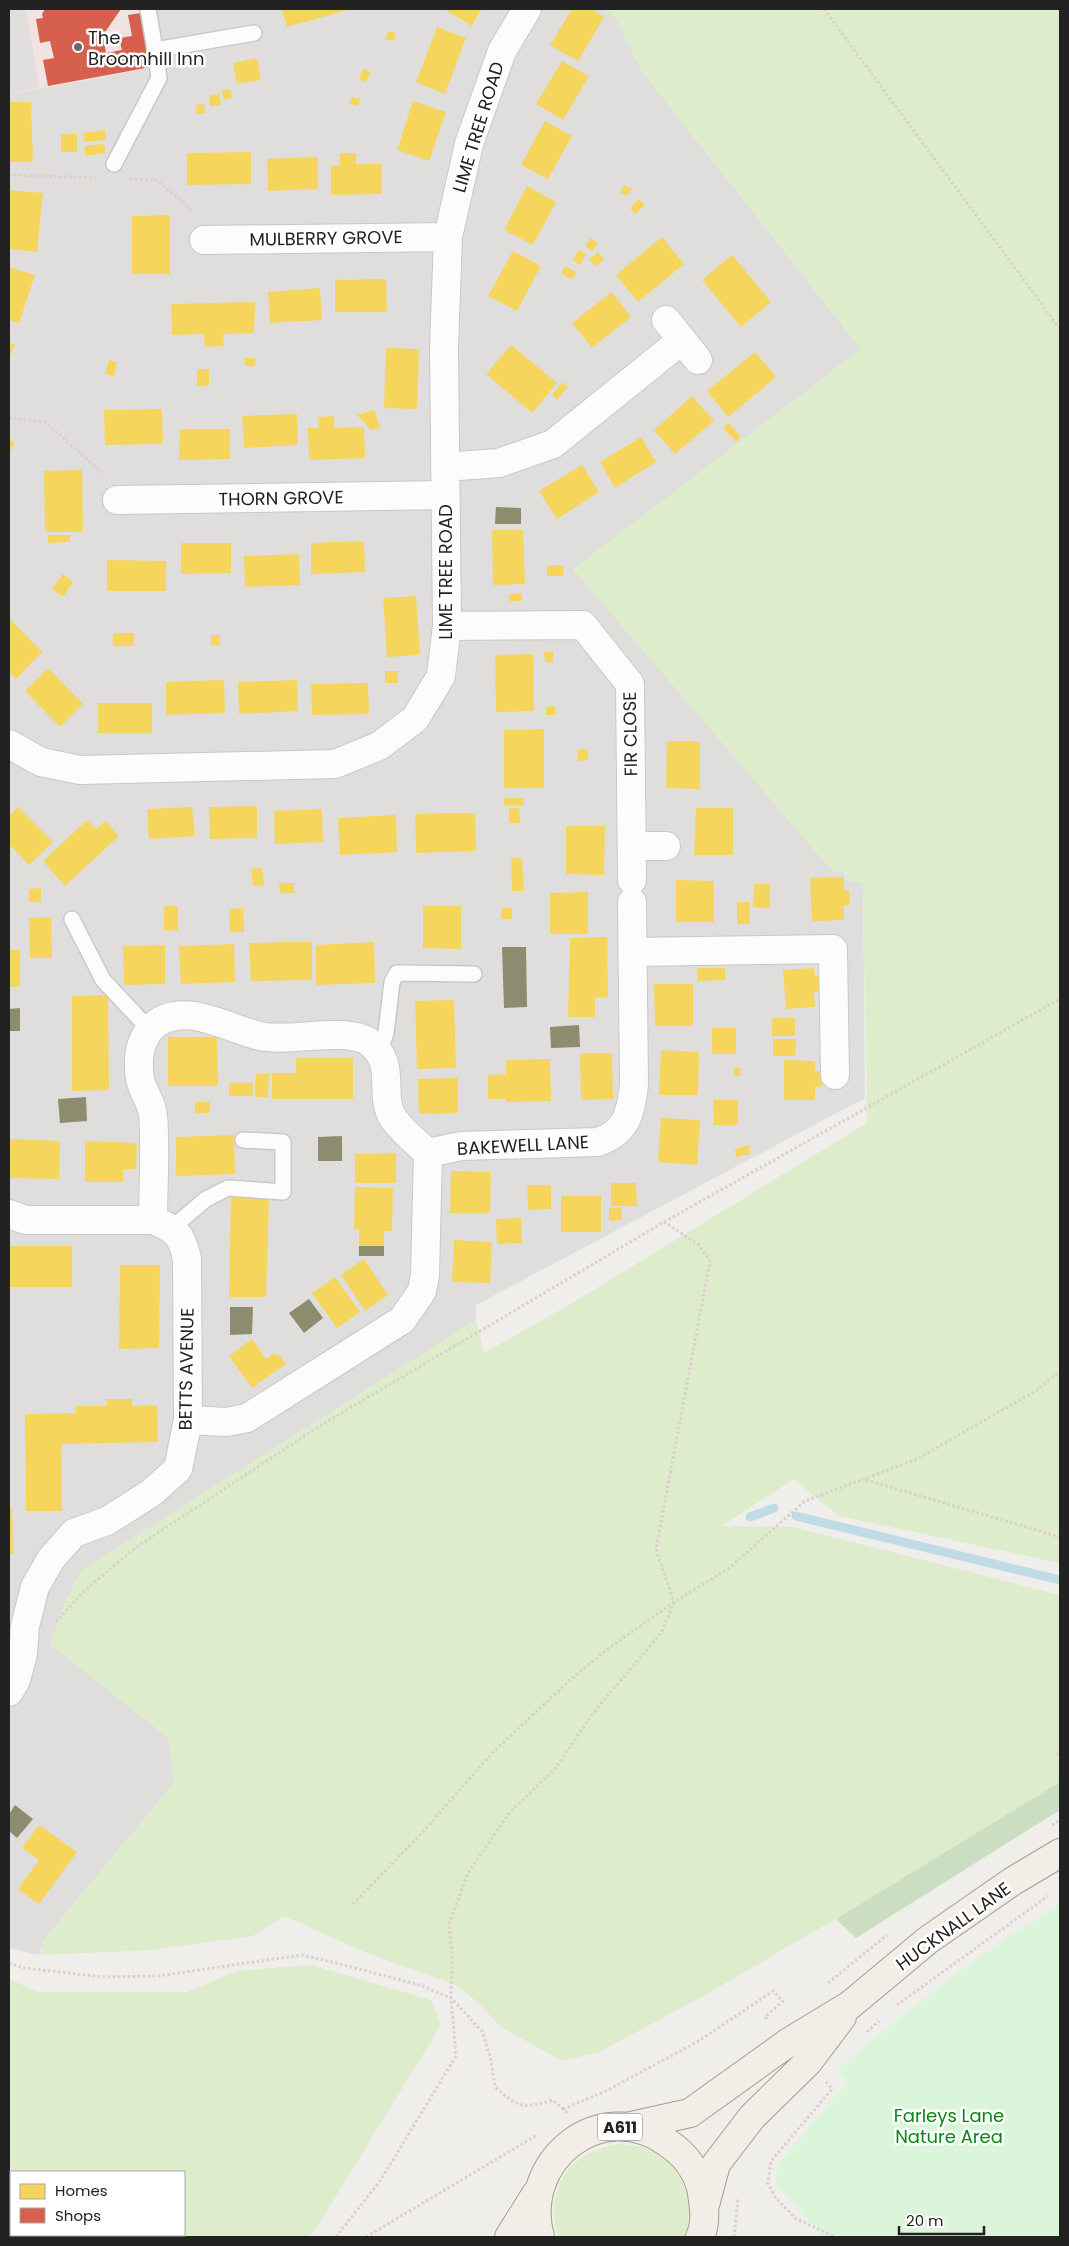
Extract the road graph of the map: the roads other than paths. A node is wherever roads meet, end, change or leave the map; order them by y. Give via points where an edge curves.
1 (148, 9) edge
2 (527, 9) edge
3 (254, 33) dead end
4 (155, 50) junction
5 (114, 164) dead end
6 (448, 237) junction
7 (204, 240) road end
8 (682, 340) dead end
9 (445, 467) junction
10 (445, 495) junction
11 (117, 500) road end
12 (447, 626) junction
13 (9, 744) edge
14 (632, 846) junction
15 (666, 846) dead end
16 (632, 891) joint
17 (72, 919) dead end
18 (633, 952) junction
19 (474, 974) dead end
20 (149, 1029) junction
21 (379, 1053) junction
22 (835, 1075) dead end
23 (243, 1140) dead end
24 (428, 1154) junction
25 (9, 1214) edge
26 (162, 1224) junction
27 (188, 1420) junction
28 (9, 1692) edge
29 (1060, 1852) edge
30 (850, 2005) junction
31 (627, 2127) junction
32 (538, 2191) junction
33 (705, 2207) junction
34 (509, 2237) edge
35 (540, 2237) edge
36 (700, 2237) edge

1 - 4 lane
2 - 6 street, LIME TREE ROAD via 502,51 476,126
3 - 4 lane
4 - 5 lane via 159,78
6 - 7 street, MULBERRY GROVE
6 - 9 street, LIME TREE ROAD via 444,348
8 - 9 street via 553,444 499,462
9 - 10 street, LIME TREE ROAD
10 - 11 street, THORN GROVE
10 - 12 street, LIME TREE ROAD
12 - 13 street, LIME TREE ROAD via 441,676 415,719 379,746 335,764 80,770 41,762
12 - 14 street, FIR CLOSE via 583,625 630,684
14 - 15 street
14 - 16 street, FIR CLOSE
16 - 18 street, BAKEWELL LANE
17 - 20 lane via 103,980
18 - 22 street via 833,949
18 - 24 street, BAKEWELL LANE via 633,1097 626,1121 613,1137 598,1142 461,1146
19 - 21 lane via 397,973 392,982 386,1034
20 - 21 street via 168,1017 194,1016 262,1037 350,1036 368,1042
20 - 26 street via 141,1047 140,1080 153,1112
21 - 24 street via 388,1073 388,1104 393,1118
23 - 26 lane via 283,1142 283,1192 228,1188
24 - 27 street via 425,1275 422,1291 402,1320 247,1418 227,1422
25 - 26 street via 26,1220
26 - 27 street, BETTS AVENUE via 183,1242 187,1259
27 - 28 street, BETTS AVENUE via 178,1469 150,1494 107,1520 74,1533 51,1559 35,1586 25,1626 23,1654
29 - 30 main road, HUCKNALL LANE / A611 via 928,1940
30 - 31 main road, HUCKNALL LANE / A611 via 789,2042 690,2112
30 - 33 main road, HUCKNALL LANE / A611 via 808,2062 752,2116 716,2164
31 - 32 main road, HUCKNALL LANE / A611 via 598,2129 571,2142 550,2164
31 - 33 main road, HUCKNALL LANE / A611 via 657,2135 681,2152 698,2177
32 - 34 main road, HUCKNALL LANE / A611
32 - 35 main road, HUCKNALL LANE / A611 via 535,2220
33 - 36 main road, HUCKNALL LANE / A611

